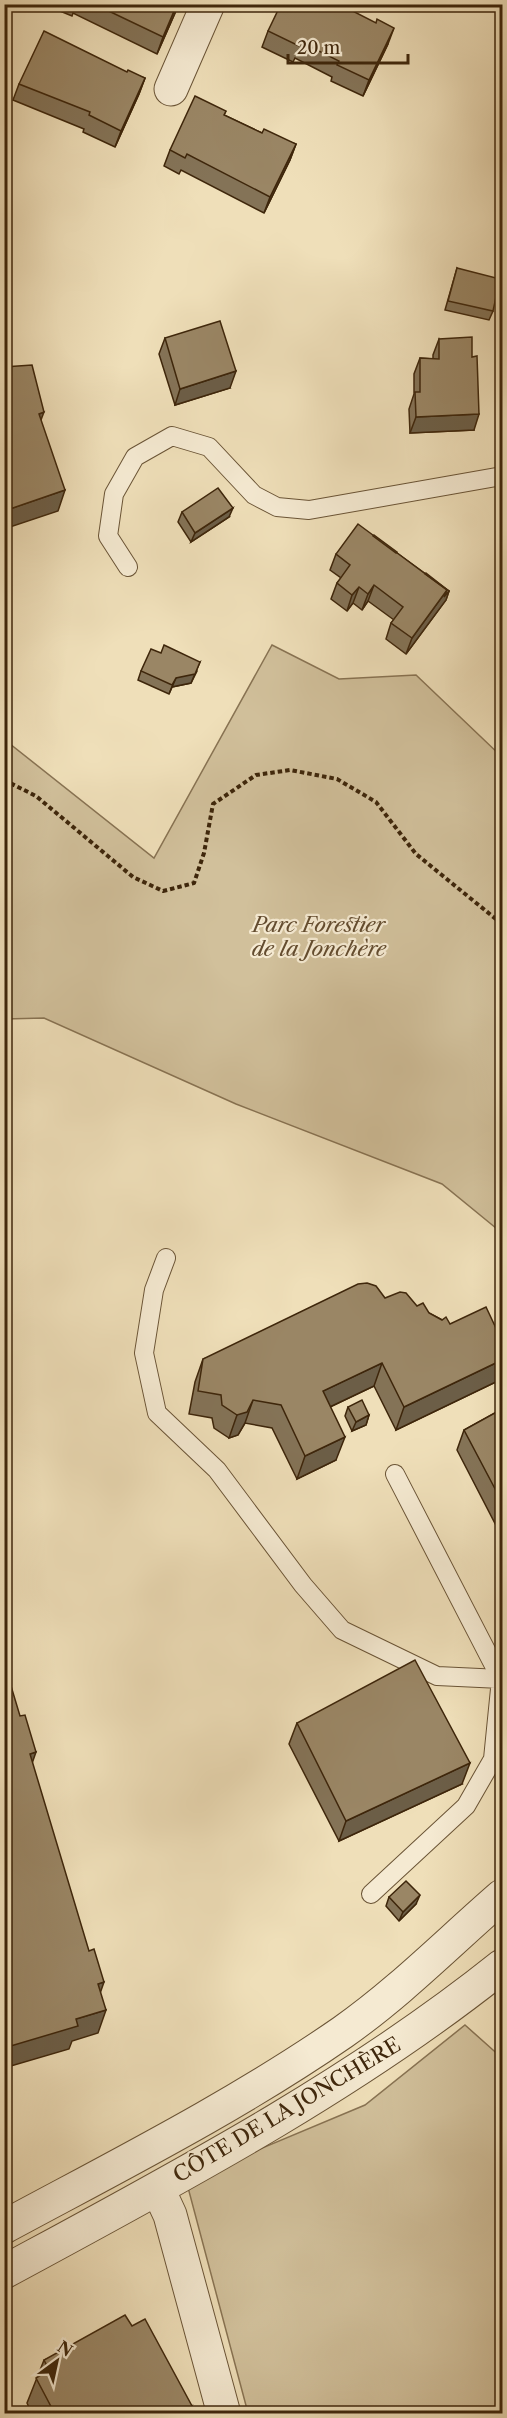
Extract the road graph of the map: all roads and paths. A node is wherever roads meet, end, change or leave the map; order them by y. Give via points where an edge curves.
1 (208, 4) edge
2 (171, 89) dead end
3 (502, 477) edge
4 (128, 567) dead end
5 (4, 780) edge
6 (502, 924) edge
7 (166, 1258) dead end
8 (395, 1474) dead end
9 (502, 1680) edge
10 (371, 1894) dead end
11 (502, 1896) edge
12 (502, 1966) edge
13 (142, 2152) junction
14 (158, 2189) junction
15 (4, 2227) edge
16 (4, 2272) edge
17 (224, 2414) edge

1 - 2 street
3 - 4 lane via 309,510 277,507 254,495 208,447 172,436 135,457 114,494 108,536
5 - 6 path via 36,796 133,876 163,891 194,883 213,804 256,775 290,770 337,779 376,802 416,854
7 - 9 lane via 154,1290 144,1353 157,1413 217,1470 342,1630 437,1676
8 - 9 lane
9 - 10 lane via 493,1759 465,1806
11 - 13 street, CÔTE DE LA JONCHÈRE via 345,2031 252,2092
12 - 14 street, CÔTE DE LA JONCHÈRE via 364,2067
13 - 14 street, CÔTE DE LA JONCHÈRE
13 - 15 street, CÔTE DE LA JONCHÈRE
14 - 16 street, CÔTE DE LA JONCHÈRE
14 - 17 street via 170,2215

